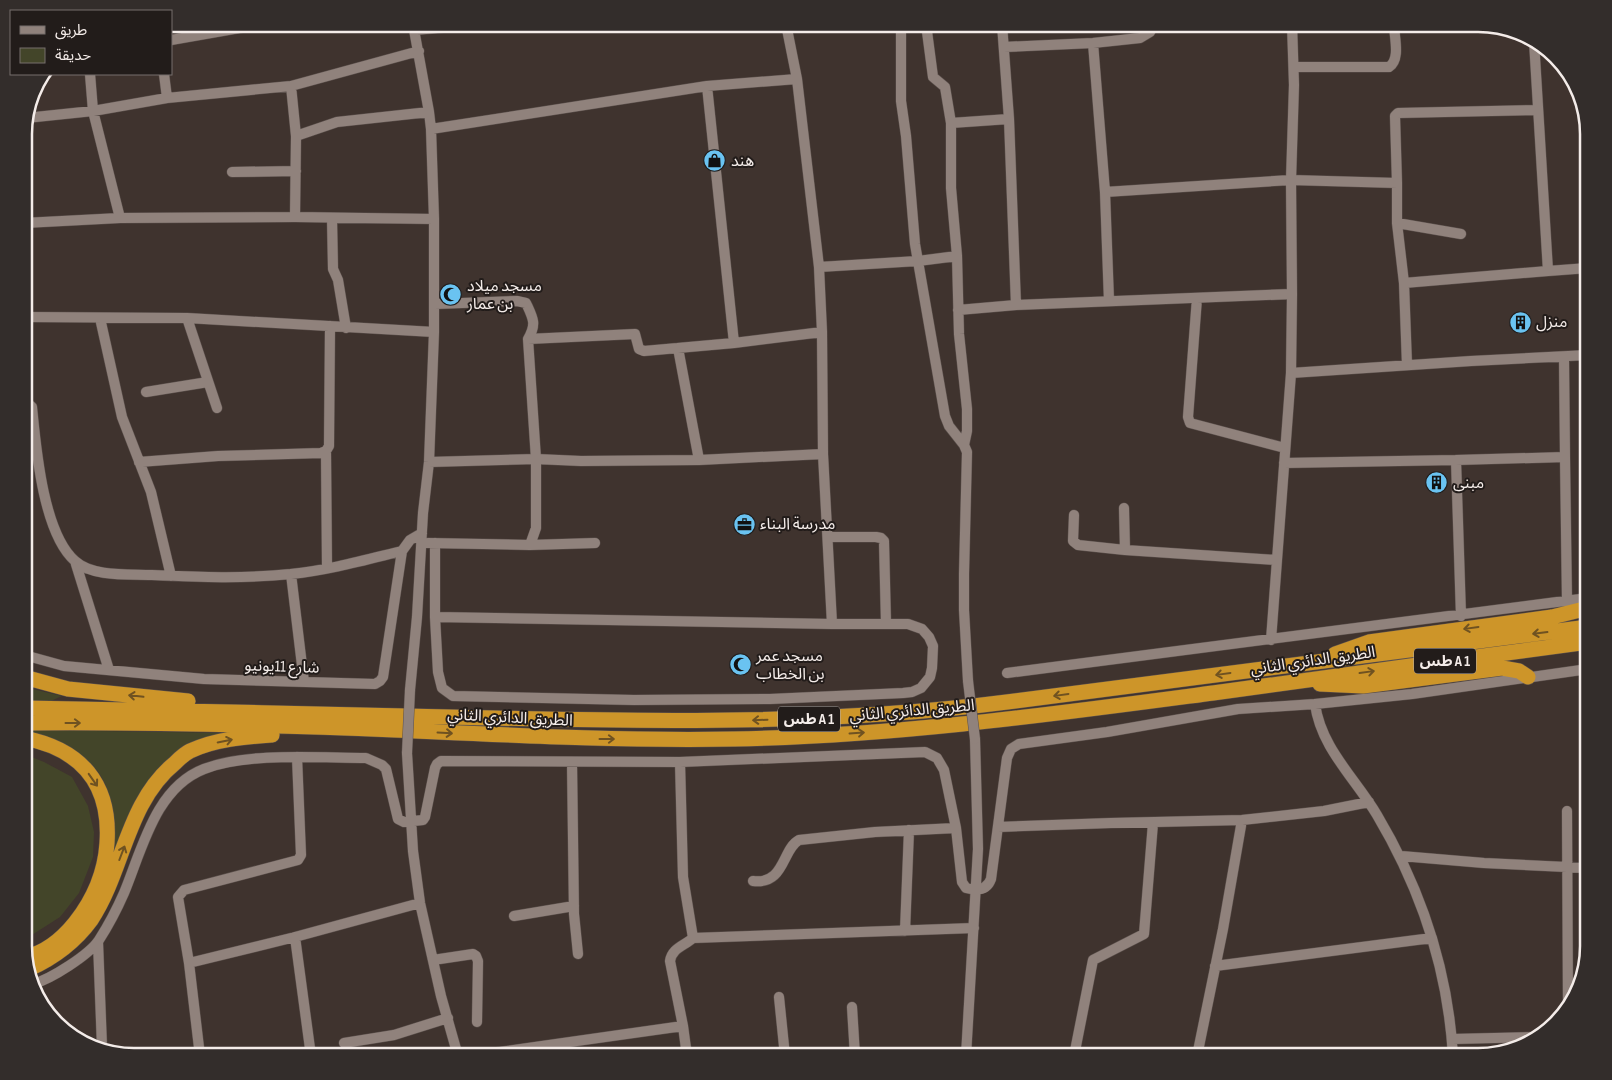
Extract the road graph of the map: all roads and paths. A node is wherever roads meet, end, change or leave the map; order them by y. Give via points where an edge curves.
1 (901, 32) edge
2 (927, 32) edge
3 (1003, 32) edge
4 (1150, 32) edge
5 (1292, 32) edge
6 (1394, 32) edge
7 (211, 33) edge
8 (415, 33) edge
9 (788, 33) edge
10 (172, 40) edge
11 (1093, 43) junction
12 (1004, 47) junction
13 (1535, 50) edge
14 (419, 51) junction
15 (1294, 67) junction
16 (90, 75) edge
17 (164, 75) edge
18 (797, 79) junction
19 (291, 86) junction
20 (707, 86) junction
21 (167, 98) junction
22 (1538, 110) junction
23 (94, 111) junction
24 (429, 112) junction
25 (34, 117) edge
26 (1009, 119) junction
27 (951, 123) junction
28 (431, 129) junction
29 (296, 136) junction
30 (296, 171) junction
31 (232, 172) dead end
32 (1291, 180) junction
33 (1397, 184) junction
34 (1105, 192) junction
35 (295, 217) junction
36 (120, 218) junction
37 (332, 218) junction
38 (434, 219) junction
39 (33, 223) edge
40 (1397, 223) junction
41 (1461, 234) dead end
42 (957, 256) junction
43 (918, 261) junction
44 (819, 267) junction
45 (1580, 268) edge
46 (1548, 270) junction
47 (1404, 283) junction
48 (1292, 294) junction
49 (1197, 298) junction
50 (1109, 301) junction
51 (435, 304) junction
52 (1016, 305) junction
53 (958, 310) junction
54 (33, 317) edge
55 (100, 318) junction
56 (187, 318) junction
57 (330, 326) junction
58 (346, 328) junction
59 (434, 332) junction
60 (822, 332) junction
61 (528, 339) junction
62 (734, 343) junction
63 (678, 348) junction
64 (1580, 356) edge
65 (1564, 357) junction
66 (1407, 365) junction
67 (1291, 373) junction
68 (208, 382) junction
69 (146, 392) dead end
70 (217, 408) dead end
71 (33, 419) edge
72 (964, 445) junction
73 (1285, 448) junction
74 (326, 451) junction
75 (823, 454) junction
76 (1565, 457) junction
77 (536, 459) junction
78 (699, 460) junction
79 (1456, 460) junction
80 (139, 462) junction
81 (429, 462) junction
82 (1284, 463) junction
83 (1124, 508) dead end
84 (1074, 515) dead end
85 (828, 537) junction
86 (422, 538) junction
87 (435, 543) junction
88 (595, 544) dead end
89 (530, 545) junction
90 (1125, 550) junction
91 (402, 551) junction
92 (1277, 560) junction
93 (75, 561) junction
94 (327, 568) junction
95 (291, 574) junction
96 (171, 576) junction
97 (1580, 600) edge
98 (1567, 602) junction
99 (1580, 610) edge
100 (1461, 616) junction
101 (435, 617) junction
102 (832, 624) junction
103 (886, 624) junction
104 (1580, 628) edge
105 (1271, 640) junction
106 (1580, 643) edge
107 (33, 658) edge
108 (1322, 661) junction
109 (109, 670) junction
110 (1580, 670) edge
111 (1007, 673) dead end
112 (1528, 678) junction
113 (33, 679) edge
114 (1302, 680) junction
115 (304, 682) junction
116 (1315, 704) junction
117 (33, 708) edge
118 (324, 714) junction
119 (33, 723) edge
120 (391, 730) junction
121 (33, 739) edge
122 (297, 758) junction
123 (572, 762) junction
124 (680, 762) junction
125 (1370, 802) junction
126 (1567, 811) dead end
127 (1242, 820) junction
128 (412, 822) junction
129 (1152, 822) junction
130 (998, 827) junction
131 (956, 828) junction
132 (909, 830) junction
133 (1400, 856) junction
134 (1568, 867) junction
135 (1580, 868) edge
136 (753, 881) dead end
137 (977, 889) junction
138 (420, 903) junction
139 (574, 906) junction
140 (514, 916) dead end
141 (974, 928) junction
142 (905, 931) junction
143 (295, 937) junction
144 (693, 938) junction
145 (1432, 938) junction
146 (98, 942) junction
147 (578, 954) dead end
148 (33, 955) edge
149 (433, 960) junction
150 (189, 963) junction
151 (35, 966) edge
152 (1215, 966) junction
153 (39, 982) edge
154 (1568, 993) edge
155 (778, 997) dead end
156 (852, 1007) dead end
157 (448, 1018) junction
158 (477, 1022) dead end
159 (683, 1026) junction
160 (1522, 1037) edge
161 (1452, 1039) junction
162 (102, 1042) edge
163 (344, 1044) dead end
164 (199, 1048) edge
165 (310, 1048) edge
166 (456, 1048) edge
167 (528, 1048) edge
168 (685, 1048) edge
169 (784, 1048) edge
170 (855, 1048) edge
171 (966, 1048) edge
172 (1076, 1048) edge
173 (1199, 1048) edge
174 (1452, 1048) edge

1 - 43 street via 901,101
2 - 27 street via 933,77 945,87
3 - 12 street
4 - 11 street via 1140,38
5 - 15 street
6 - 15 street via 1396,58 1389,67
7 - 10 street
8 - 14 street
9 - 18 street
11 - 12 street
11 - 34 street
12 - 26 street
13 - 22 street
14 - 19 street
14 - 24 street
15 - 32 street
16 - 23 street
17 - 21 street
18 - 20 street
18 - 44 street
19 - 21 street
19 - 29 street
20 - 28 street
20 - 62 street
21 - 23 street
22 - 33 street via 1398,113 1395,116
22 - 46 street
23 - 25 street
23 - 36 street
24 - 28 street
24 - 29 street via 337,122
26 - 27 street
26 - 52 street
27 - 42 street
28 - 38 street
29 - 30 street
30 - 31 street
30 - 35 street
32 - 33 street
32 - 34 street
32 - 48 street
33 - 40 street
34 - 50 street
35 - 36 street
35 - 37 street
36 - 39 street
37 - 38 street
37 - 58 street via 333,269 338,280
38 - 51 street
40 - 41 street
40 - 47 street
42 - 43 street
42 - 53 street
43 - 44 street
43 - 72 street via 945,416
44 - 60 street
45 - 46 street
46 - 47 street
47 - 66 street
48 - 49 street
48 - 67 street
49 - 50 street
49 - 73 street via 1190,422
50 - 52 street
51 - 59 street
51 - 61 street via 513,300 526,303 534,320
52 - 53 street
53 - 72 street via 967,409
54 - 55 street
55 - 56 street
55 - 80 street via 122,417
56 - 57 street
56 - 68 street
57 - 58 street
57 - 74 street via 329,446
58 - 59 street
59 - 81 street
60 - 62 street
60 - 75 street
61 - 63 street via 635,334 639,349 644,352
61 - 77 street
62 - 63 street
63 - 78 street
64 - 65 street
65 - 66 street
65 - 76 street
66 - 67 street
67 - 73 street
68 - 69 street
68 - 70 street
71 - 93 street via 37,466 51,519 62,546
72 - 137 street, bridge via 968,456 964,610 975,739
73 - 82 street
74 - 80 street
74 - 94 street
75 - 78 street
75 - 85 street
76 - 79 street
76 - 98 street
77 - 78 street
77 - 81 street
77 - 89 street via 536,528
79 - 82 street
79 - 100 street
80 - 96 street via 151,492
81 - 86 street
82 - 92 street
83 - 90 street
84 - 90 street via 1075,544
85 - 102 street
85 - 103 street via 876,537 884,541
86 - 87 street
86 - 91 street via 410,540
86 - 128 street, bridge via 407,753
87 - 89 street
87 - 101 street
88 - 89 street
90 - 92 street
91 - 94 street
91 - 115 street, شارع 11يونيو via 383,678 374,684
92 - 105 street
93 - 96 street via 95,571
93 - 109 street
94 - 95 street
95 - 96 street via 229,578
95 - 115 street
97 - 98 street
98 - 100 street
99 -> 108 highway via 1552,617 1369,642 1345,649
100 - 105 street
101 - 102 street
101 - 103 street via 440,683 453,696 634,700 770,699 917,690 928,681 931,672 932,641 918,626
102 - 103 street
104 -> 108 highway, الطريق الدائري الثاني / طس A 1
105 - 111 street
114 -> 106 highway, الطريق الدائري الثاني / طس A 1
107 - 109 street, شارع 11يونيو via 64,666
108 -> 118 highway, الطريق الدائري الثاني / طس A 1 via 948,710 804,719 692,721
109 - 115 street, شارع 11يونيو via 204,679
110 - 112 street
112 - 114 highway via 1519,671 1502,668 1363,686
112 - 116 street
118 -> 113 highway via 68,689
120 -> 114 highway, الطريق الدائري الثاني / طس A 1 via 586,739 734,739 838,734 1022,718
116 - 125 street via 1322,733
116 - 130 street via 1229,710 1019,744 1008,755
117 - 118 highway, الطريق الدائري الثاني / طس A 1
119 -> 120 highway, الطريق الدائري الثاني / طس A 1
151 -> 120 highway via 51,958 74,939 90,920 105,895 137,813 150,789 188,752 211,743 242,737
121 -> 148 highway via 59,748 78,761 96,782 105,804 108,826 103,870 96,892 70,929 52,946
122 - 128 street via 366,758 382,764 398,819
122 - 146 street via 258,758 219,764 198,771 184,781 162,805 150,826 123,896
122 - 150 street via 300,858 180,893
123 - 124 street
123 - 128 street via 442,761 435,768 425,817
123 - 139 street
124 - 131 street via 926,752 942,765
124 - 144 street via 683,877
125 - 127 street via 1324,811
125 - 133 street
126 - 134 street
127 - 129 street
127 - 152 street
128 - 138 street
129 - 130 street
129 - 172 street via 1144,934 1092,960
130 - 137 street via 990,882 986,887
131 - 132 street
131 - 137 street via 962,882 966,888
132 - 136 street via 799,840 774,875 766,880
132 - 142 street
133 - 134 street
133 - 145 street via 1420,900
134 - 135 street
134 - 154 street
137 - 141 street
138 - 143 street
138 - 149 street
139 - 140 street
139 - 147 street
141 - 142 street
141 - 171 street
142 - 144 street
143 - 150 street
143 - 165 street
144 - 159 street via 674,950 670,961
145 - 152 street
145 - 161 street via 1445,987
146 - 153 street via 58,973
146 - 162 street
149 - 157 street
149 - 158 street via 476,956
150 - 164 street
152 - 173 street
155 - 169 street
156 - 170 street
157 - 163 street via 394,1035
157 - 166 street
159 - 167 street
159 - 168 street
160 - 161 street
161 - 174 street

